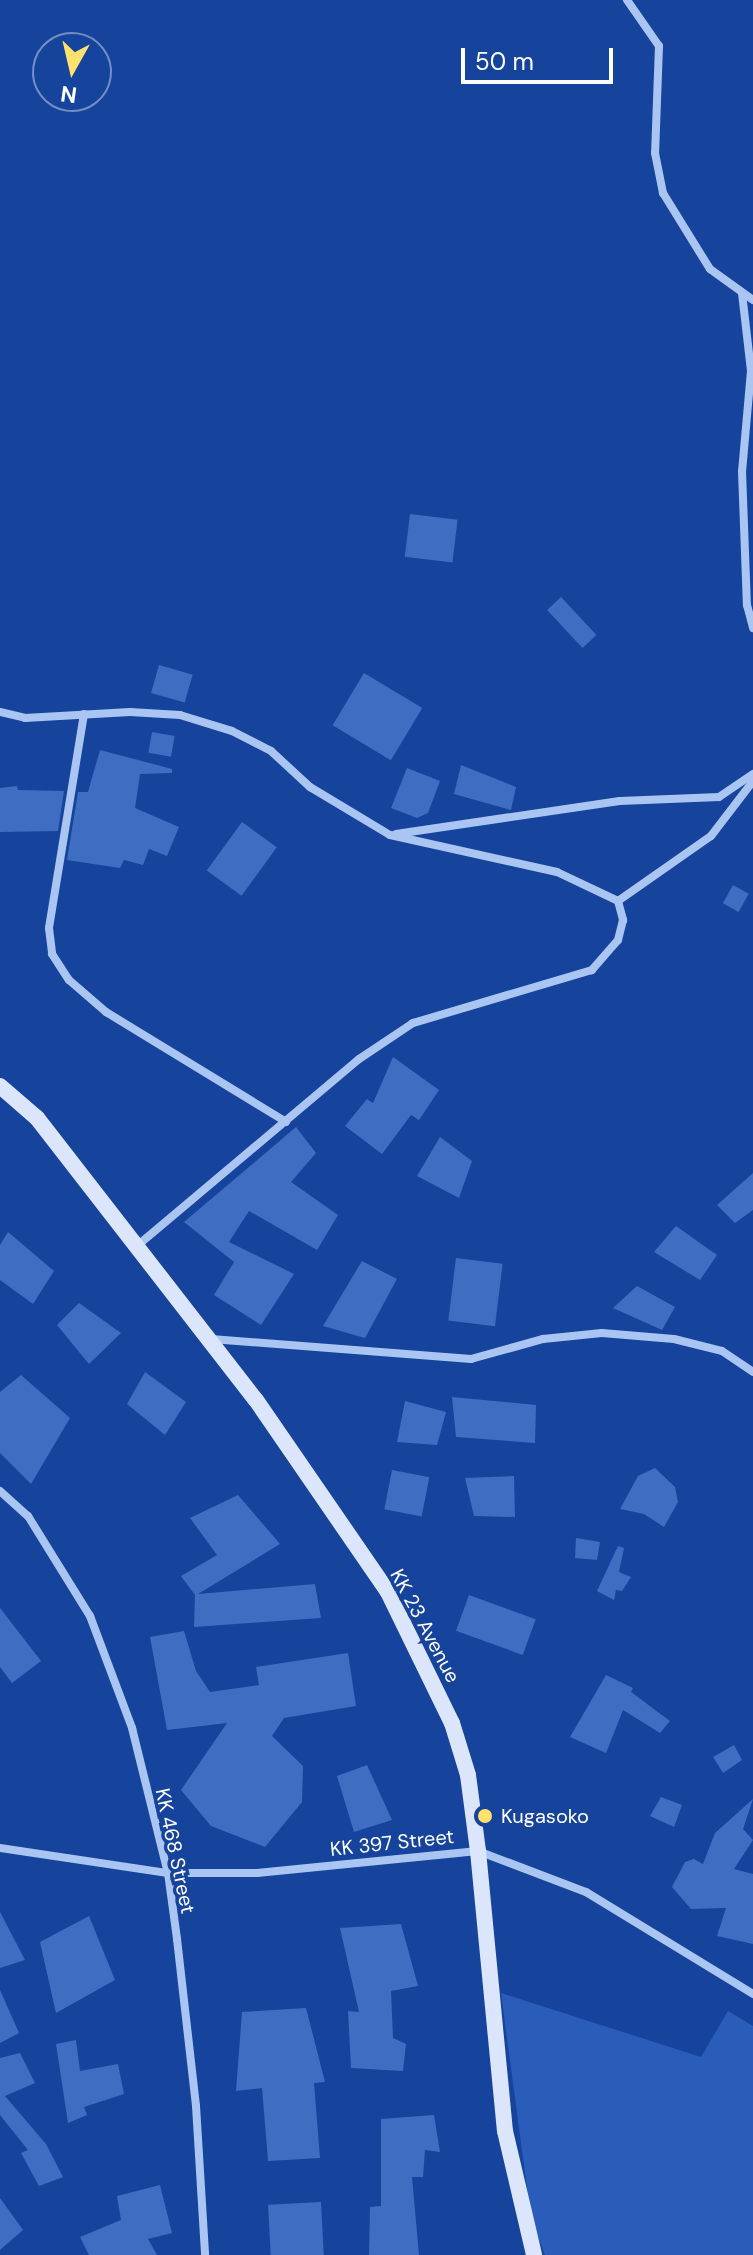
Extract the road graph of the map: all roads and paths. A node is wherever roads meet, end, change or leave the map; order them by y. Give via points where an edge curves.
1 (627, 0) edge
2 (742, 293) junction
3 (753, 300) edge
4 (753, 628) edge
5 (0, 712) edge
6 (84, 714) junction
7 (753, 774) edge
8 (753, 781) edge
9 (390, 835) junction
10 (618, 901) junction
11 (0, 1086) edge
12 (286, 1122) junction
13 (138, 1245) junction
14 (211, 1339) junction
15 (753, 1372) edge
16 (0, 1491) edge
17 (0, 1848) edge
18 (478, 1851) junction
19 (168, 1873) junction
20 (753, 1994) edge
21 (205, 2255) edge
22 (534, 2255) edge

1 - 2 street via 659,46 655,153 663,193 710,269
2 - 3 street
2 - 4 street via 751,371 742,471 747,605
5 - 6 street via 25,718
6 - 9 street via 180,715 232,731 271,751 310,787
6 - 12 street via 49,928 52,954 69,980 106,1012
7 - 9 street via 719,797 620,801
8 - 10 street via 711,836
9 - 10 street via 557,872
10 - 12 street via 623,920 618,940 592,970 413,1023 359,1059
11 - 13 main road, KK 23 Avenue via 37,1118
12 - 13 street
13 - 14 main road, KK 23 Avenue
14 - 15 street via 471,1359 543,1339 602,1333 722,1351
14 - 18 main road, KK 23 Avenue via 388,1592 452,1723 468,1775
16 - 19 street, KK 468 Street via 28,1516 90,1616 132,1728
17 - 19 street, KK 397 Street
18 - 19 street, KK 397 Street via 257,1873
18 - 20 street, KK 397 Street via 586,1892
18 - 22 main road, KK 23 Avenue via 505,2131
19 - 21 street, KK 468 Street via 196,2106

